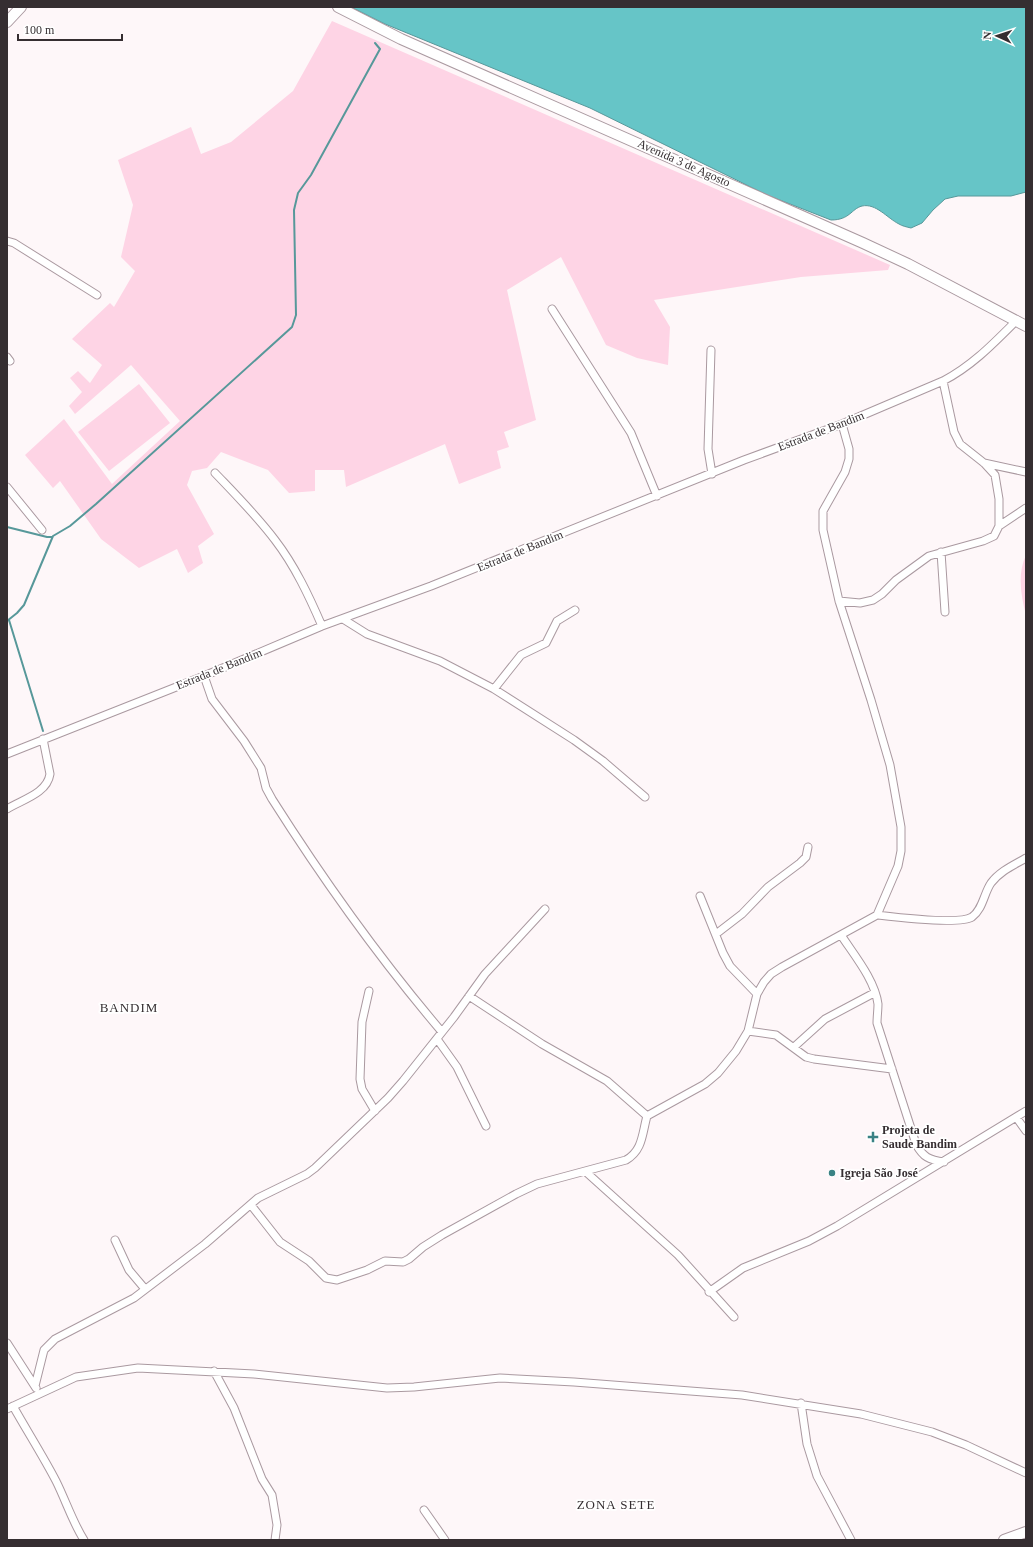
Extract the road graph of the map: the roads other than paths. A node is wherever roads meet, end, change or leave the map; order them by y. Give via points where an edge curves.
1 (21, 7) edge
2 (338, 7) edge
3 (7, 22) edge
4 (7, 241) edge
5 (97, 295) dead end
6 (552, 309) dead end
7 (1016, 320) junction
8 (1026, 326) edge
9 (711, 350) dead end
10 (943, 382) junction
11 (842, 424) junction
12 (984, 463) junction
13 (1026, 472) edge
14 (215, 473) dead end
15 (712, 474) junction
16 (7, 487) edge
17 (657, 496) junction
18 (1026, 508) edge
19 (999, 526) junction
20 (42, 530) dead end
21 (941, 552) junction
22 (839, 601) junction
23 (576, 610) dead end
24 (945, 612) dead end
25 (343, 619) junction
26 (322, 626) junction
27 (204, 676) junction
28 (494, 689) junction
29 (43, 738) junction
30 (7, 754) edge
31 (645, 797) dead end
32 (7, 809) edge
33 (808, 847) dead end
34 (1026, 858) edge
35 (700, 896) dead end
36 (545, 909) dead end
37 (877, 915) junction
38 (716, 934) junction
39 (841, 934) junction
40 (369, 991) dead end
41 (874, 993) junction
42 (757, 994) junction
43 (469, 996) junction
44 (748, 1031) junction
45 (442, 1032) junction
46 (437, 1039) junction
47 (794, 1047) junction
48 (892, 1070) junction
49 (375, 1111) junction
50 (1026, 1111) edge
51 (647, 1116) junction
52 (1016, 1117) junction
53 (486, 1126) dead end
54 (1026, 1131) edge
55 (944, 1162) junction
56 (586, 1172) junction
57 (251, 1205) junction
58 (115, 1240) dead end
59 (145, 1289) junction
60 (709, 1292) junction
61 (734, 1317) dead end
62 (7, 1343) edge
63 (214, 1371) junction
64 (35, 1386) junction
65 (39, 1394) junction
66 (801, 1403) junction
67 (10, 1408) edge
68 (1026, 1473) edge
69 (424, 1510) dead end
70 (1026, 1532) edge
71 (84, 1540) edge
72 (275, 1540) edge
73 (445, 1540) edge
74 (851, 1540) edge
75 (1004, 1540) edge

1 - 3 street
2 - 7 street, Avenida 3 de Agosto via 401,39 908,264
4 - 5 street
6 - 17 street via 631,433
7 - 8 street, Avenida 3 de Agosto
7 - 10 street, Estrada de Bandim via 986,351
9 - 15 street via 708,449
10 - 11 street, Estrada de Bandim
10 - 12 street via 954,432 960,444
11 - 15 street, Estrada de Bandim
11 - 22 street via 849,459 845,472 828,499 822,518
12 - 13 street
12 - 19 street via 995,475
14 - 26 street via 276,541 304,588
15 - 17 street, Estrada de Bandim
16 - 20 street
17 - 25 street, Estrada de Bandim
18 - 19 street
19 - 21 street via 994,536 983,541
21 - 22 street via 920,562 873,600 860,603
21 - 24 street
22 - 37 street via 890,765 901,827 898,866
23 - 28 street via 557,621 546,643 521,655
25 - 26 street, Estrada de Bandim
25 - 28 street via 367,634 440,661
26 - 27 street, Estrada de Bandim
27 - 29 street, Estrada de Bandim
27 - 45 street via 212,699 261,768 272,799 328,886 376,952
28 - 31 street via 574,740
29 - 30 street, Estrada de Bandim
29 - 32 street via 49,780 32,796
33 - 38 street via 806,856 800,863
34 - 37 street via 997,875 977,912 971,918 928,920
35 - 38 street
36 - 43 street via 492,966
37 - 39 street
38 - 42 street via 730,966
39 - 41 street
39 - 42 street via 771,974
40 - 49 street via 362,1022 360,1079 362,1089
41 - 47 street via 825,1019
41 - 48 street via 878,1005 877,1023
42 - 44 street
43 - 45 street
43 - 51 street via 542,1044 607,1081
44 - 47 street via 776,1035
44 - 51 street via 736,1051 705,1084
45 - 46 street
46 - 49 street via 403,1082
46 - 53 street via 457,1067
47 - 48 street via 806,1057 814,1059
48 - 55 street via 921,1154 927,1159
49 - 57 street via 311,1171 265,1193
50 - 52 street
51 - 56 street via 639,1149 634,1156
52 - 54 street
52 - 55 street
55 - 60 street via 809,1241 743,1268
56 - 57 street via 537,1184 516,1194 423,1247 403,1262 385,1261 337,1280 326,1278 309,1260 280,1242
56 - 60 street via 678,1254
57 - 59 street
58 - 59 street via 129,1270
59 - 64 street via 122,1305 46,1346
60 - 61 street
62 - 64 street
63 - 65 street via 123,1369 76,1377
63 - 66 street via 387,1388 523,1378 742,1395
63 - 72 street via 234,1408 262,1479 272,1495 277,1525
64 - 65 street
65 - 67 street
66 - 68 street via 861,1414 932,1432
66 - 74 street via 807,1444 817,1476
67 - 71 street via 55,1479
69 - 73 street
70 - 75 street

